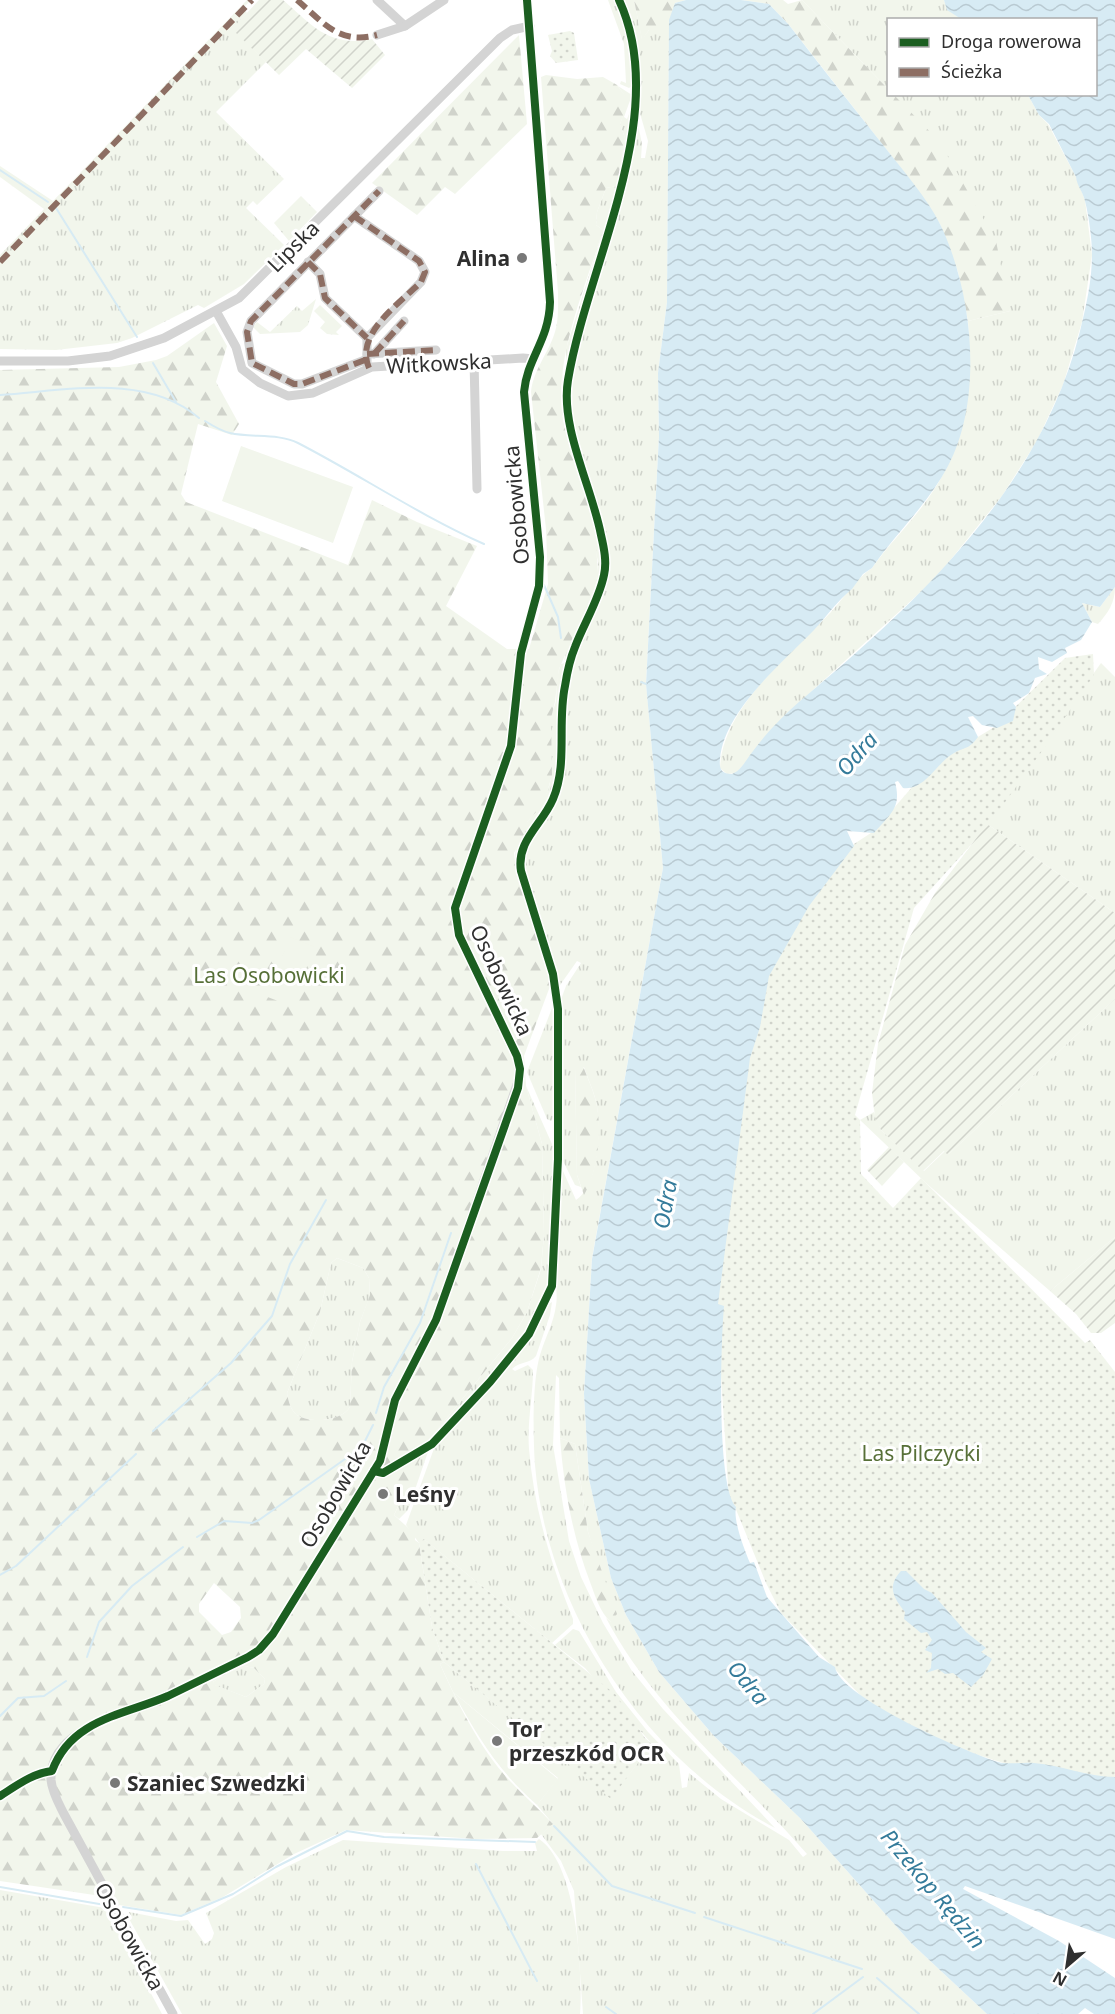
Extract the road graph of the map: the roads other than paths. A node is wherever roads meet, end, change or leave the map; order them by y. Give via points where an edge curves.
1 (377, 0) edge
2 (444, 0) edge
3 (528, 0) edge
4 (405, 26) junction
5 (530, 26) junction
6 (377, 35) dead end
7 (379, 191) dead end
8 (354, 216) junction
9 (308, 262) junction
10 (216, 311) junction
11 (404, 321) dead end
12 (367, 338) junction
13 (436, 350) dead end
14 (369, 359) junction
15 (534, 359) junction
16 (474, 360) junction
17 (0, 361) edge
18 (477, 489) dead end
19 (173, 2014) edge

1 - 4 street
2 - 4 street
3 - 5 street, Osobowicka
4 - 6 street
5 - 10 street, Lipska via 520,26 505,34 253,286
5 - 15 street, Osobowicka via 550,302 548,329
7 - 8 street
8 - 9 street
8 - 12 street via 419,261 425,272 421,282
9 - 12 street via 320,274 325,298
9 - 14 street via 249,324 246,332 251,361 294,384 302,384
10 - 14 street, Witkowska via 236,347 242,369 282,394 294,397 313,393
10 - 17 street, Lipska via 147,345 110,356 68,361
11 - 14 street
12 - 14 street
13 - 14 street
14 - 16 street, Witkowska
15 - 16 street, Witkowska
15 - 19 street, Osobowicka via 525,381 524,399 539,540 539,586 521,653 511,746 455,908 459,935 519,1061 516,1093 434,1327 395,1400 380,1461 273,1634 248,1657 166,1696 90,1724 66,1746 52,1771 54,1792 64,1814
16 - 18 street

